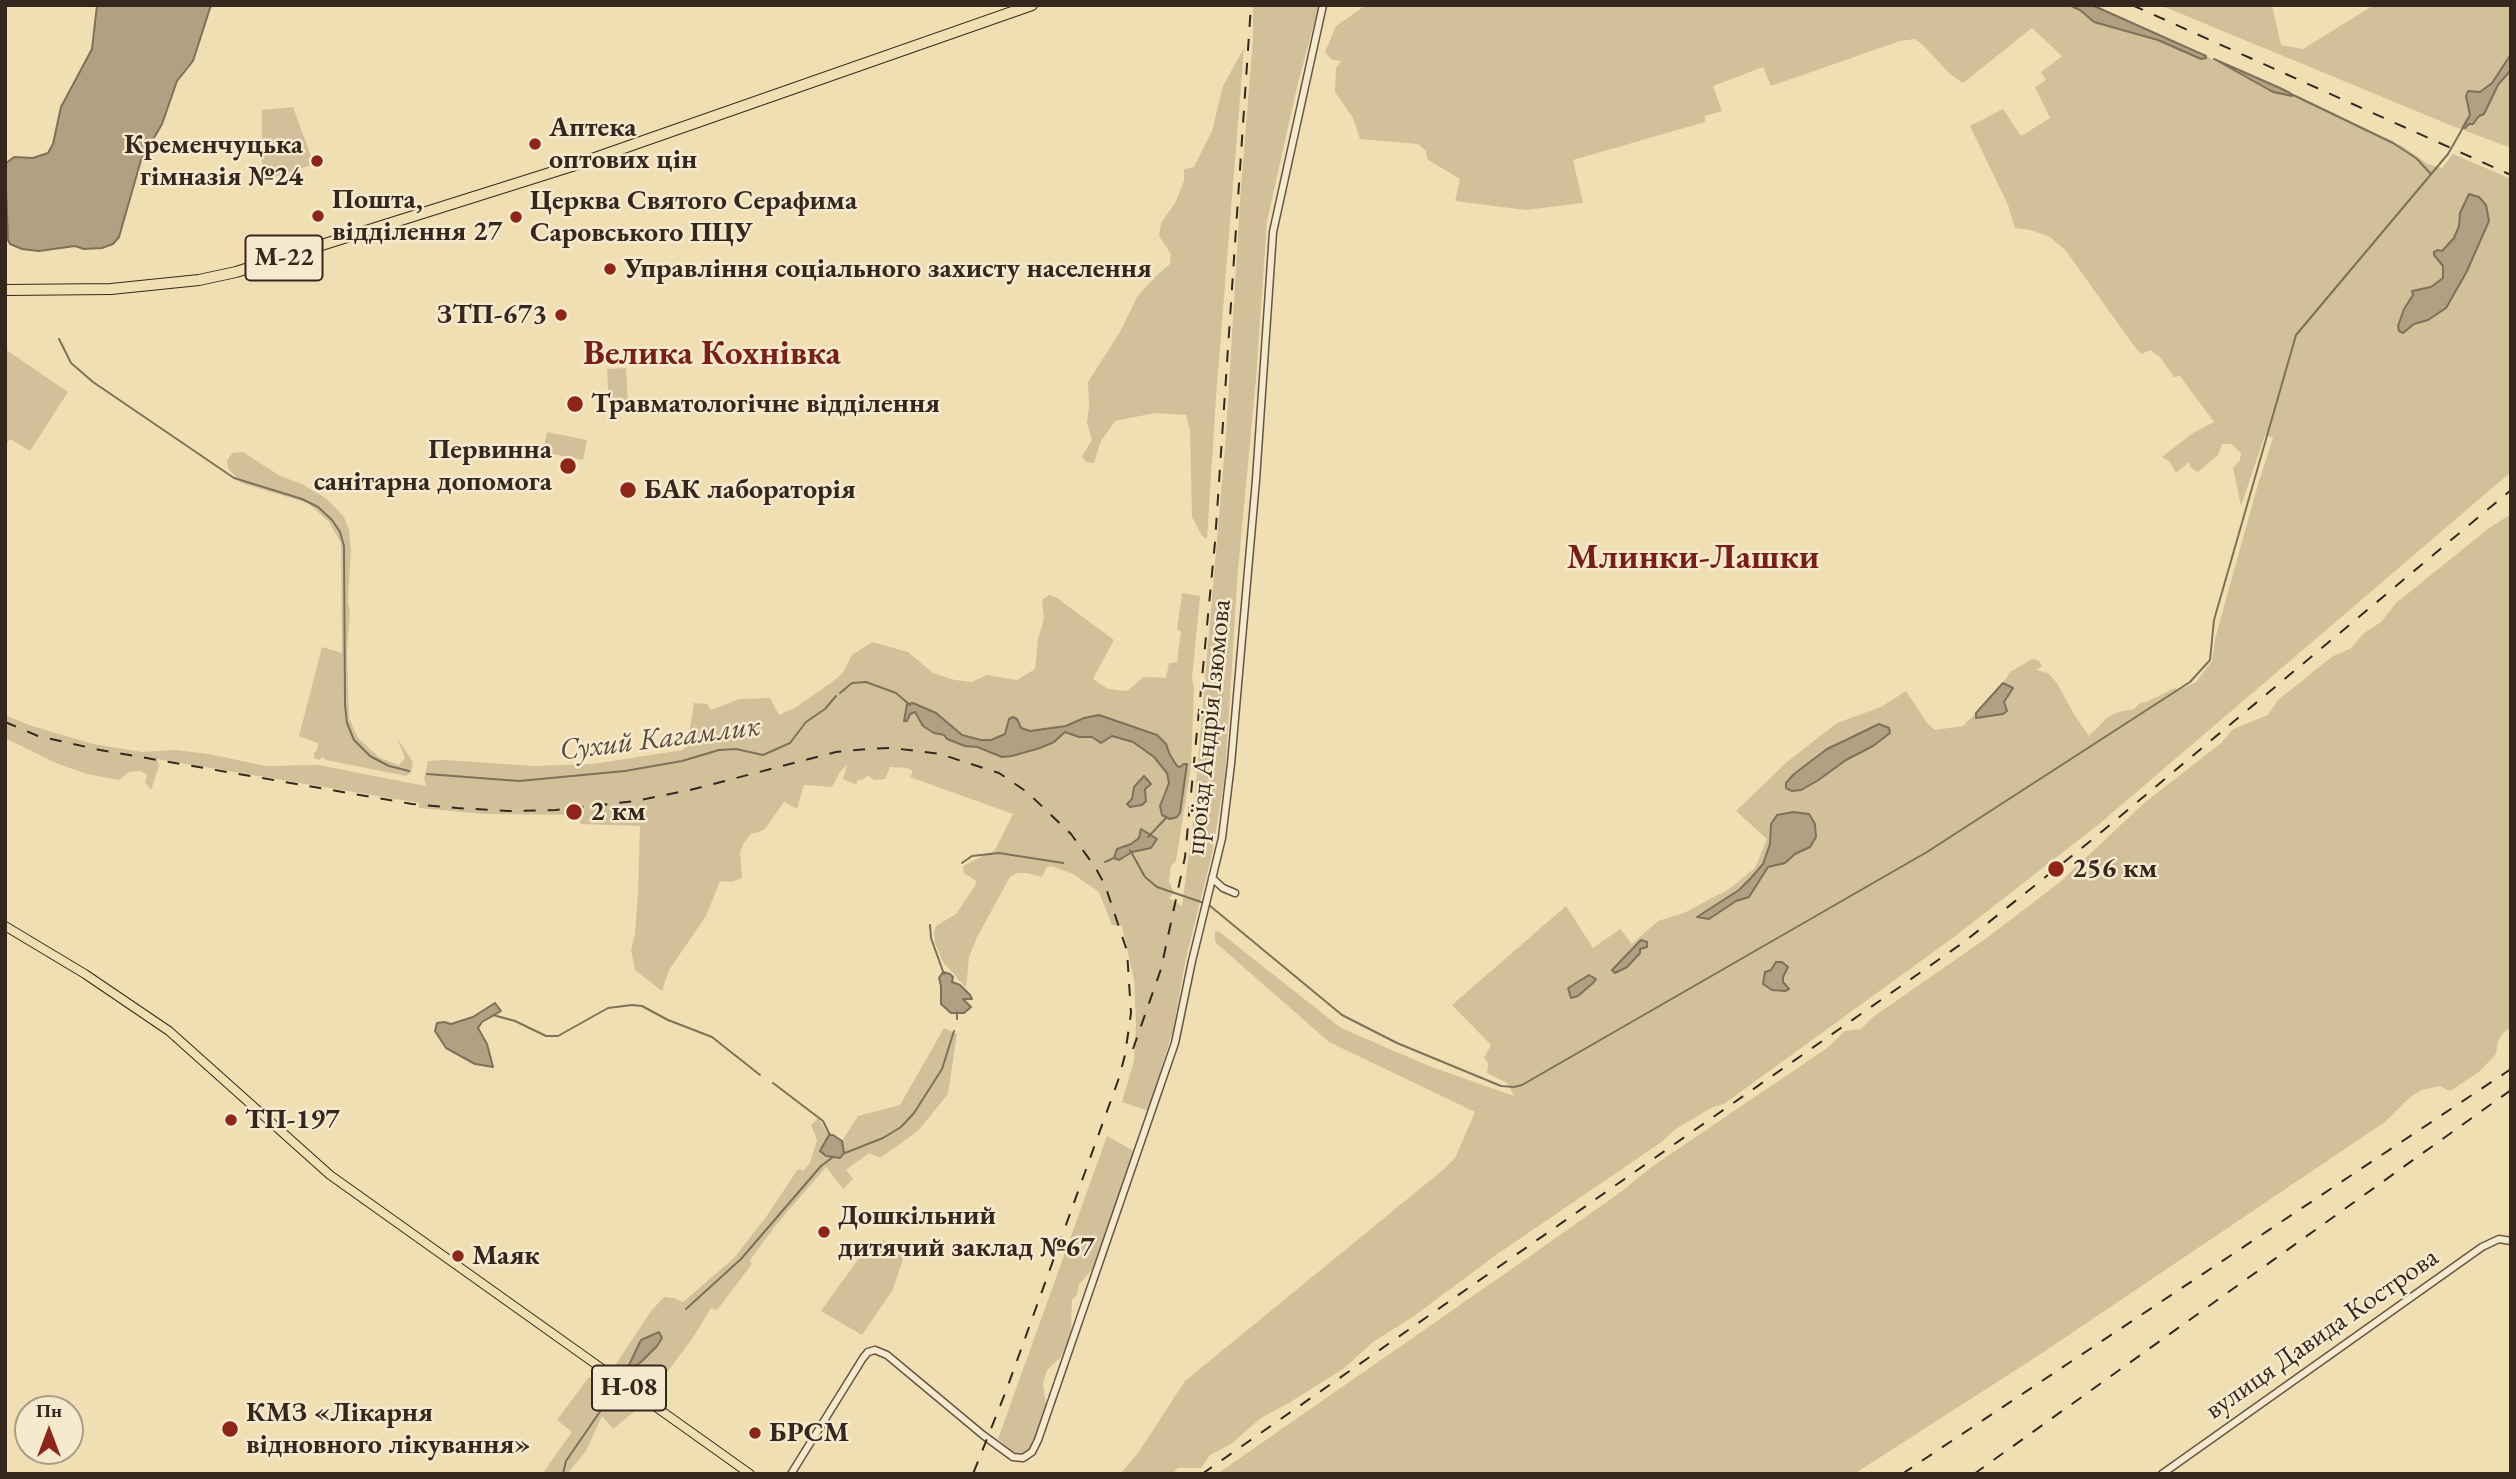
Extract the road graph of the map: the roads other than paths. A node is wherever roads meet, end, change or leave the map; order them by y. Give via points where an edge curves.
1 (1032, 5) edge
2 (1324, 5) edge
3 (5, 290) edge
4 (1212, 878) junction
5 (1235, 892) dead end
6 (5, 926) edge
7 (2511, 1241) edge
8 (750, 1474) edge
9 (791, 1474) edge
10 (2162, 1474) edge

1 - 3 highway, М-22 via 572,166 236,272 111,289
2 - 4 street, проїзд Андрія Ізюмова via 1274,223 1231,764
4 - 5 street
4 - 9 street, проїзд Андрія Ізюмова via 1175,1043 1032,1452 1023,1458 1013,1457 875,1350 869,1352
6 - 8 main road, Н-08 via 166,1029 330,1175
7 - 10 street, вулиця Давида Кострова via 2499,1239 2482,1247

